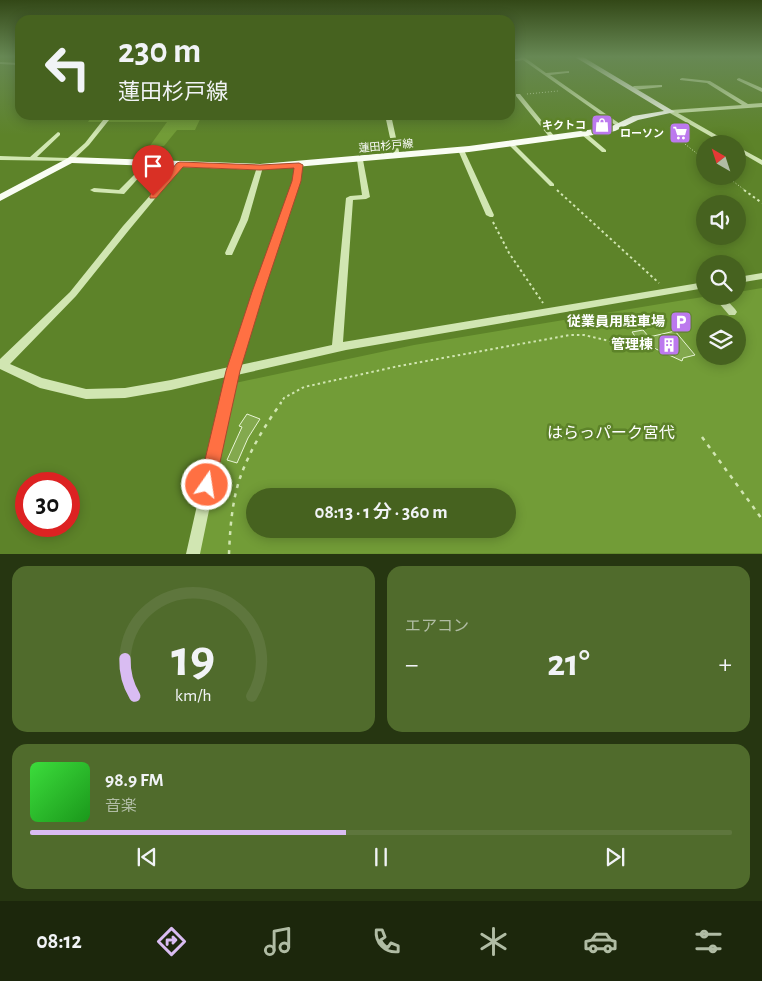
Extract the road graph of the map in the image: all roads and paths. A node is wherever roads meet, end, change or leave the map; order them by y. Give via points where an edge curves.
1 (560, 83) edge
2 (625, 83) edge
3 (709, 83) edge
4 (747, 83) edge
5 (660, 86) dead end
6 (634, 88) junction
7 (569, 89) junction
8 (762, 90) edge
9 (518, 95) joint
10 (762, 105) edge
11 (747, 106) junction
12 (671, 112) junction
13 (106, 120) edge
14 (389, 120) edge
15 (620, 126) junction
16 (58, 134) dead end
17 (584, 134) junction
18 (713, 135) edge
19 (553, 138) junction
20 (511, 144) junction
21 (684, 144) dead end
22 (461, 150) junction
23 (604, 151) dead end
24 (696, 153) edge
25 (746, 154) edge
26 (397, 156) junction
27 (0, 158) edge
28 (31, 159) junction
29 (70, 160) junction
30 (360, 160) junction
31 (149, 163) junction
32 (762, 164) edge
33 (180, 165) junction
34 (299, 165) junction
35 (260, 167) junction
36 (552, 185) joint
37 (738, 185) edge
38 (94, 190) dead end
39 (0, 198) edge
40 (762, 203) edge
41 (490, 215) joint
42 (229, 253) dead end
43 (762, 276) edge
44 (746, 279) edge
45 (696, 286) edge
46 (668, 291) junction
47 (725, 305) edge
48 (549, 312) junction
49 (732, 312) dead end
50 (631, 346) dead end
51 (336, 348) junction
52 (1, 364) edge
53 (233, 371) junction
54 (702, 437) dead end
55 (762, 519) edge
56 (193, 554) edge
57 (229, 554) edge

1 - 7 street
2 - 6 main road
3 - 11 street
4 - 8 street
5 - 6 street
6 - 12 main road
7 - 9 path
7 - 15 street
9 - 19 street
10 - 11 street
11 - 12 street
12 - 15 main road, 蓮田杉戸線 via 636,118
12 - 18 street
13 - 29 street
14 - 26 street
15 - 17 main road, 蓮田杉戸線
16 - 28 street
17 - 19 main road, 蓮田杉戸線
17 - 23 street
19 - 20 main road, 蓮田杉戸線
20 - 22 main road, 蓮田杉戸線
20 - 36 street
21 - 24 path
22 - 26 main road, 蓮田杉戸線
22 - 41 street
25 - 32 street
26 - 30 main road, 蓮田杉戸線
27 - 28 street
28 - 29 street
29 - 31 main road, 蓮田杉戸線
29 - 39 main road
30 - 34 main road, 蓮田杉戸線
30 - 51 street via 366,198 350,198
31 - 33 main road, 蓮田杉戸線
31 - 38 street via 121,192
33 - 35 main road, 蓮田杉戸線
33 - 52 street via 73,294
34 - 35 main road, 蓮田杉戸線
34 - 53 street via 297,181
35 - 42 street via 244,220
36 - 46 path
37 - 40 path
41 - 48 path via 509,252
43 - 44 street
45 - 46 street
46 - 48 street
47 - 49 street
48 - 51 street
50 - 57 path via 570,335 304,386 284,398 268,420 244,469 234,502
51 - 53 street
52 - 53 street via 40,383 86,394 134,391
53 - 56 street
54 - 55 path

